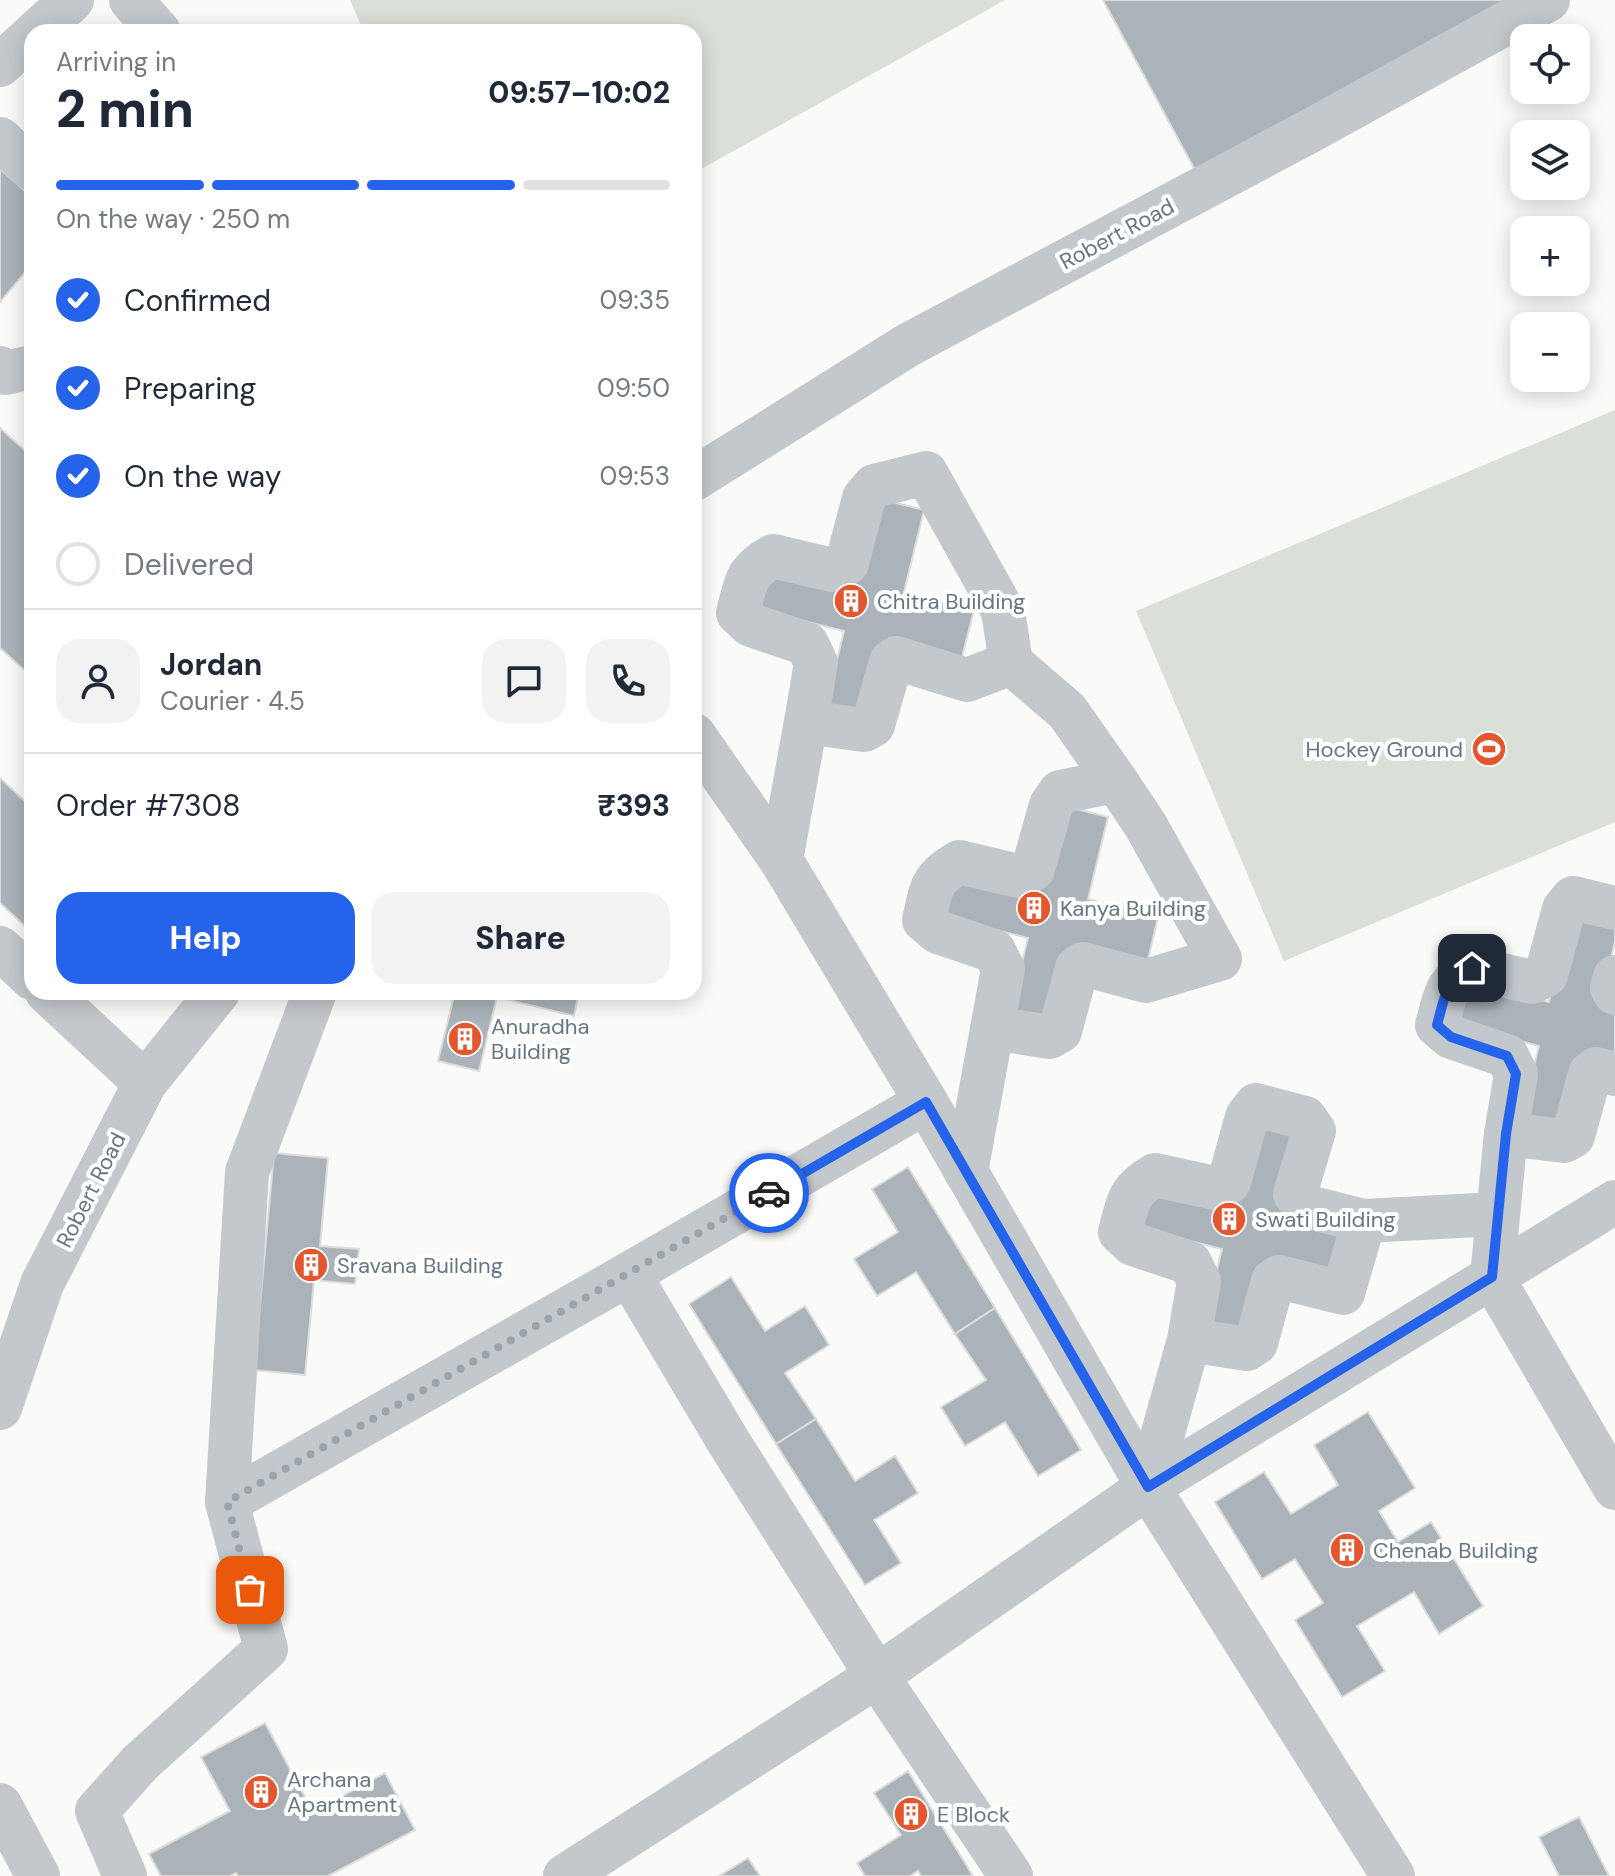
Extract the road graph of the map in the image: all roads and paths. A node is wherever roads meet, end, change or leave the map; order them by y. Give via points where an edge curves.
1 (72, 0) edge
2 (131, 0) edge
3 (1548, 0) edge
4 (45, 24) edge
5 (152, 24) edge
6 (24, 43) edge
7 (0, 65) edge
8 (0, 139) edge
9 (24, 162) edge
10 (0, 368) edge
11 (24, 369) edge
12 (702, 474) edge
13 (1011, 663) junction
14 (806, 722) junction
15 (702, 746) edge
16 (1116, 781) junction
17 (781, 860) junction
18 (1615, 908) edge
19 (0, 948) edge
20 (24, 970) edge
21 (1615, 977) edge
22 (1615, 993) edge
23 (56, 1000) edge
24 (212, 1000) edge
25 (312, 1000) edge
26 (993, 1028) junction
27 (1615, 1074) edge
28 (145, 1083) junction
29 (926, 1102) junction
30 (1506, 1134) junction
31 (966, 1172) junction
32 (1615, 1202) edge
33 (1498, 1214) junction
34 (1364, 1221) junction
35 (629, 1274) junction
36 (1492, 1277) junction
37 (1189, 1340) junction
38 (0, 1408) edge
39 (1148, 1487) junction
40 (1615, 1488) edge
41 (227, 1502) junction
42 (877, 1676) junction
43 (0, 1805) edge
44 (38, 1876) edge
45 (125, 1876) edge
46 (565, 1876) edge
47 (1011, 1876) edge
48 (1393, 1876) edge

1 - 4 street
2 - 5 street
3 - 12 street, Robert Road via 908,345
6 - 7 street
8 - 9 street
10 - 11 street via 5,373
13 - 14 street via 967,680 896,658 873,725 864,730
13 - 14 street via 1003,611 926,473 874,486 864,498 847,563 832,570 773,556 748,575 738,613 751,625 807,644 816,663
13 - 16 street via 1067,711
14 - 17 street
15 - 17 street
16 - 26 street via 1060,792 1051,805 1033,869 1019,876 959,862 934,881 924,920 938,932 994,951 1003,969
16 - 26 street via 1220,959 1146,981 1083,964 1077,968 1060,1031 1050,1037
17 - 29 street
18 - 30 street via 1573,898 1564,909 1546,975 1532,982 1472,968 1448,986 1437,1025 1451,1037 1507,1056 1516,1074
19 - 20 street
21 - 22 street
23 - 28 street
24 - 28 street, Robert Road
25 - 41 street via 247,1172
26 - 31 street
27 - 30 street via 1596,1069 1590,1074 1573,1136 1564,1141
28 - 38 street, Robert Road via 42,1284
29 - 31 street
29 - 35 street
30 - 33 street
31 - 39 street
32 - 36 street
33 - 34 street
33 - 36 street
34 - 37 street via 1343,1293 1279,1277 1273,1281 1256,1343 1247,1349
34 - 37 street via 1308,1207 1295,1194 1314,1131 1305,1118 1256,1105 1247,1117 1229,1182 1215,1188 1155,1175 1142,1182 1131,1193 1120,1232 1133,1244 1190,1263 1199,1281
35 - 41 street
35 - 42 street
36 - 39 street
36 - 40 street
37 - 39 street
39 - 42 street
39 - 48 street
41 - 45 street via 266,1649 140,1763 97,1811
42 - 46 street
42 - 47 street
43 - 44 street

